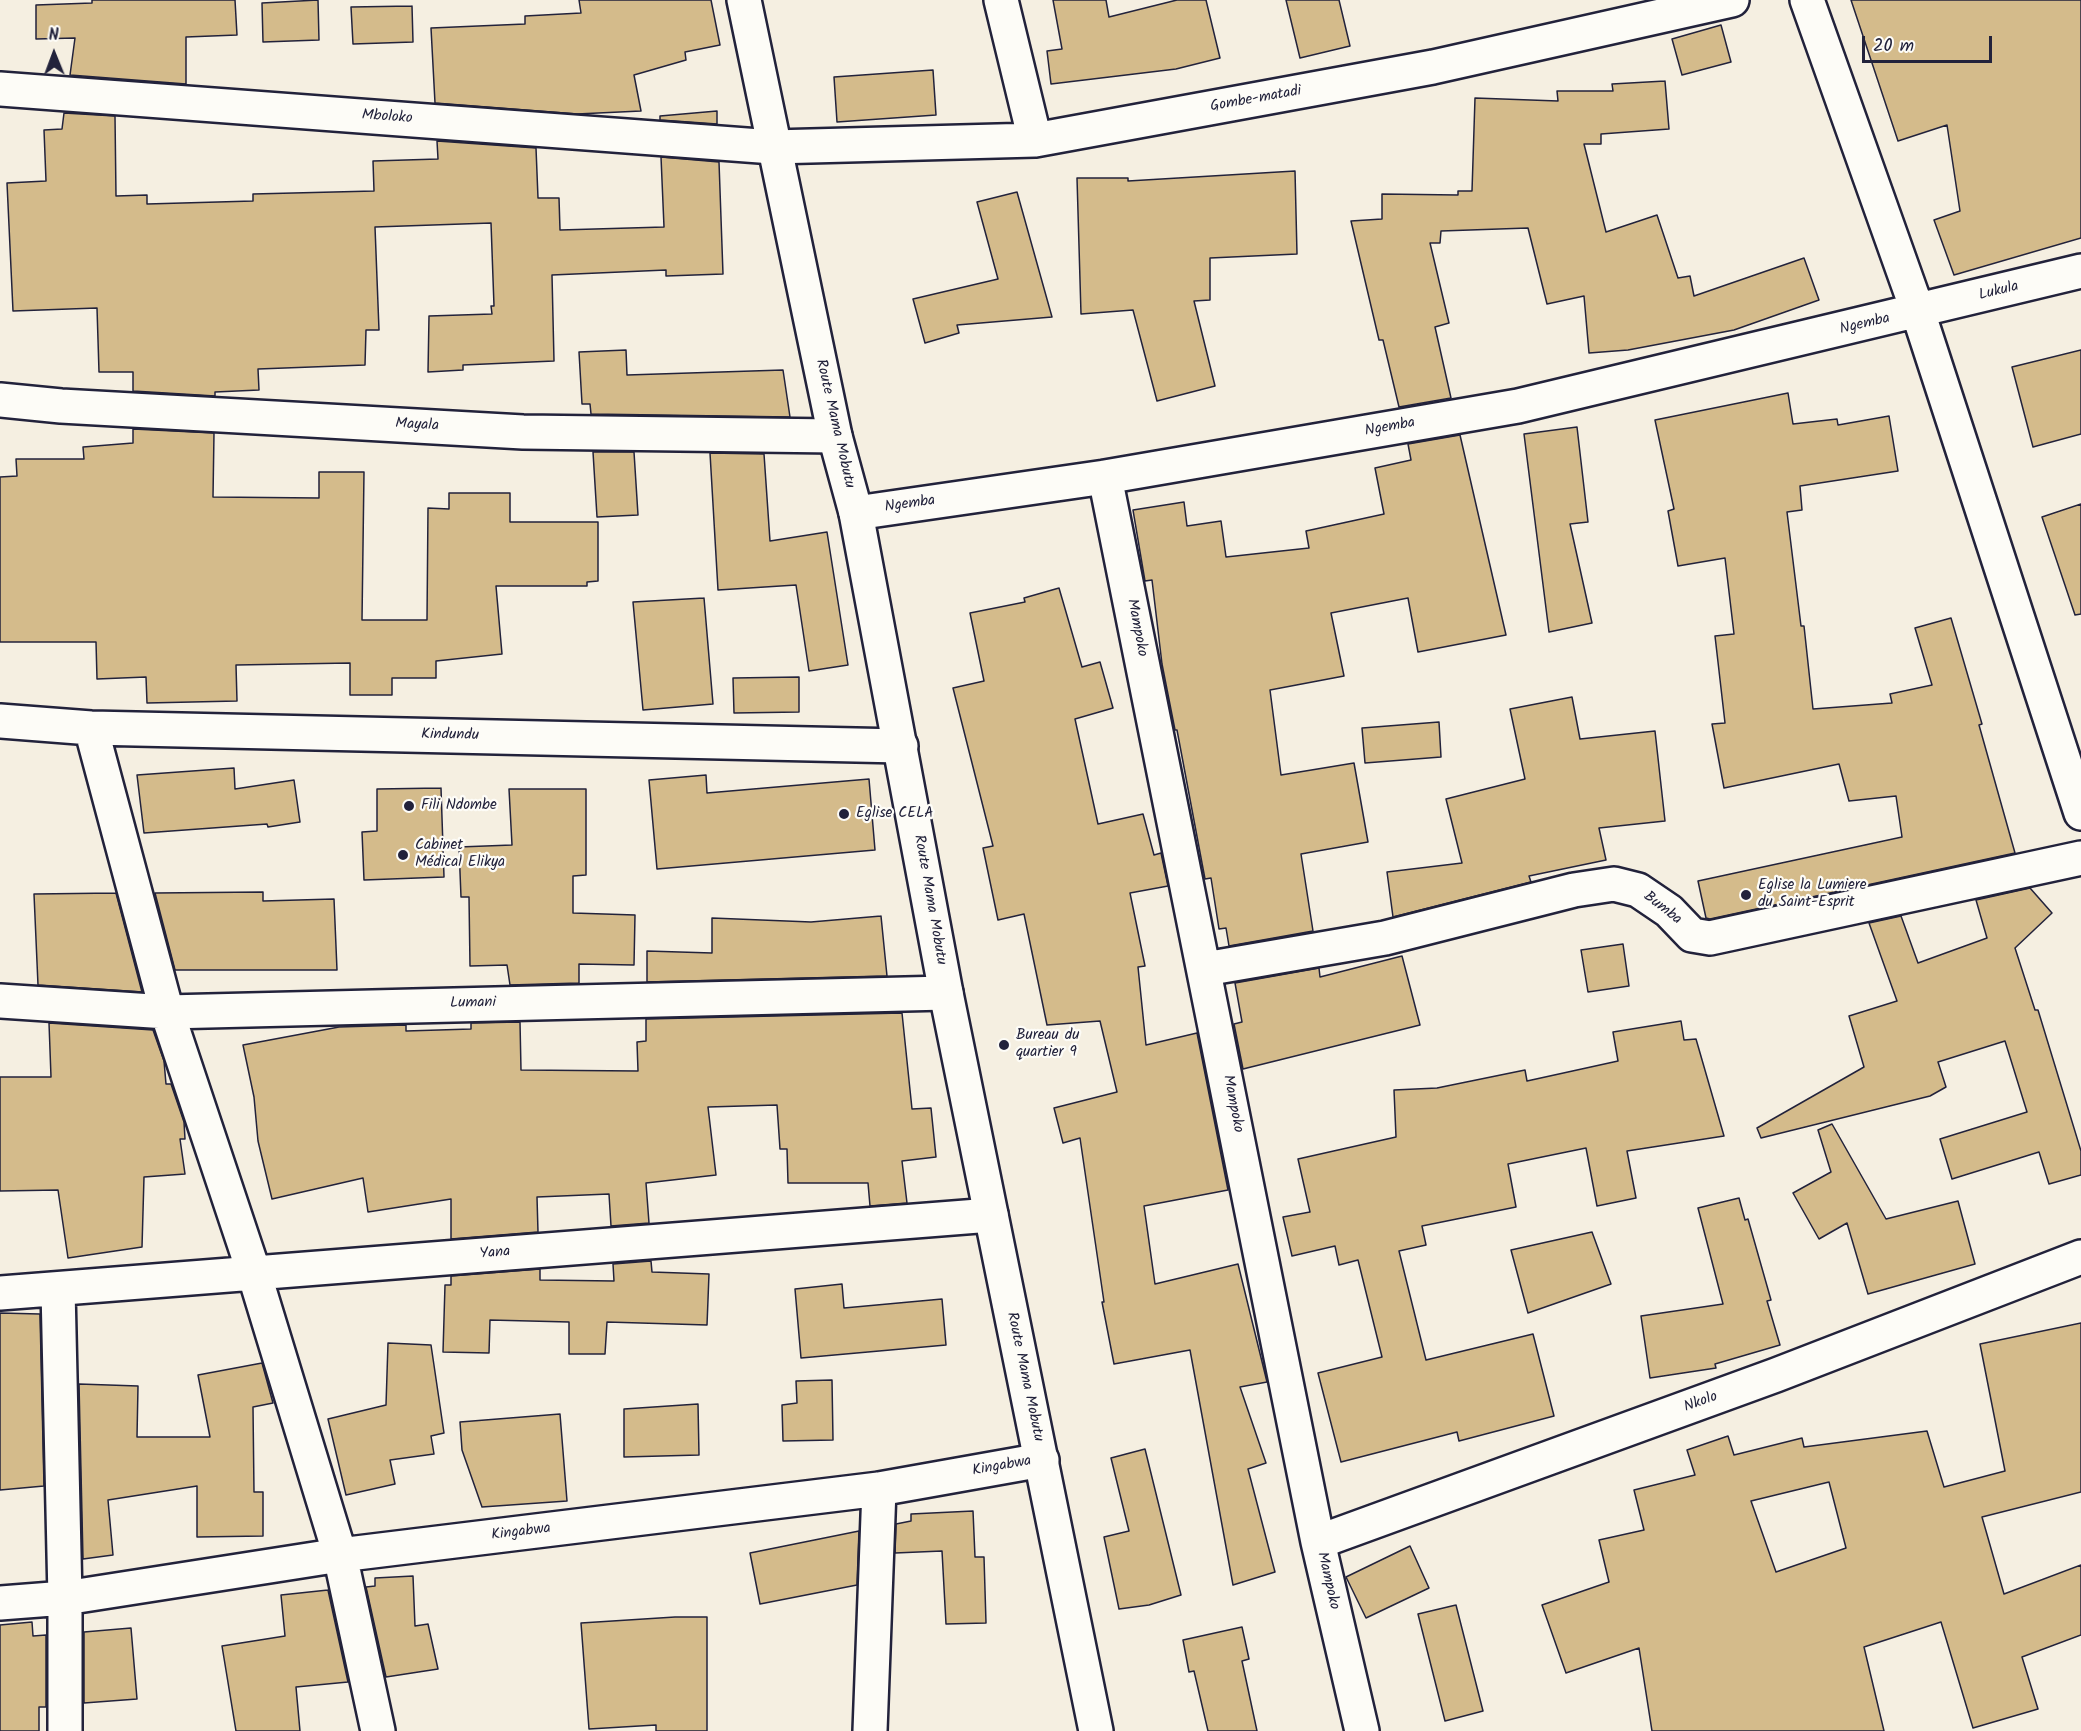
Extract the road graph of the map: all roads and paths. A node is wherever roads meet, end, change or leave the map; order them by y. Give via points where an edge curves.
1 (744, 0) edge
2 (1001, 0) edge
3 (1732, 0) edge
4 (1808, 0) edge
5 (0, 89) edge
6 (1035, 141) junction
7 (773, 147) junction
8 (2081, 271) edge
9 (1918, 312) junction
10 (0, 400) edge
11 (835, 436) junction
12 (1105, 477) junction
13 (856, 513) junction
14 (0, 721) edge
15 (91, 728) junction
16 (901, 746) junction
17 (2081, 813) edge
18 (2081, 858) edge
19 (1205, 969) junction
20 (946, 993) junction
21 (0, 1001) edge
22 (167, 1012) junction
23 (991, 1215) junction
24 (2081, 1257) edge
25 (254, 1273) junction
26 (58, 1289) junction
27 (0, 1293) edge
28 (1042, 1460) junction
29 (879, 1489) junction
30 (1318, 1542) junction
31 (340, 1555) junction
32 (65, 1598) junction
33 (0, 1603) edge
34 (64, 1731) edge
35 (378, 1731) edge
36 (870, 1731) edge
37 (1096, 1731) edge
38 (1362, 1731) edge

1 - 7 street, Route Mama Mobutu
2 - 6 street
3 - 6 street, Gombe-matadi via 1433,68
4 - 9 street
5 - 7 street, Mboloko
6 - 7 street, Gombe-matadi
7 - 11 street, Route Mama Mobutu
8 - 9 street, Lukula
9 - 12 street, Ngemba via 1518,406
9 - 17 street
10 - 11 street, Mayala via 523,432
11 - 13 street, Route Mama Mobutu
12 - 13 street, Ngemba
12 - 19 street, Mampoko
13 - 16 street, Route Mama Mobutu
14 - 15 street, Kindundu
15 - 16 street, Kindundu
15 - 22 street
16 - 20 street, Route Mama Mobutu
18 - 19 street, Bumba via 1710,938 1692,935 1669,911 1638,890 1614,884 1574,890 1385,938
19 - 30 street, Mampoko
20 - 22 street, Lumani
20 - 23 street, Route Mama Mobutu
21 - 22 street, Lumani
22 - 25 street
23 - 25 street, Yana
23 - 28 street, Route Mama Mobutu
24 - 30 street, Nkolo via 1765,1379
25 - 26 street, Yana
25 - 31 street
26 - 27 street, Yana
26 - 32 street
28 - 29 street, Kingabwa
28 - 37 street, Route Mama Mobutu
29 - 31 street, Kingabwa
29 - 36 street
30 - 38 street, Mampoko
31 - 32 street, Kingabwa
31 - 35 street
32 - 33 street, Kingabwa
32 - 34 street

